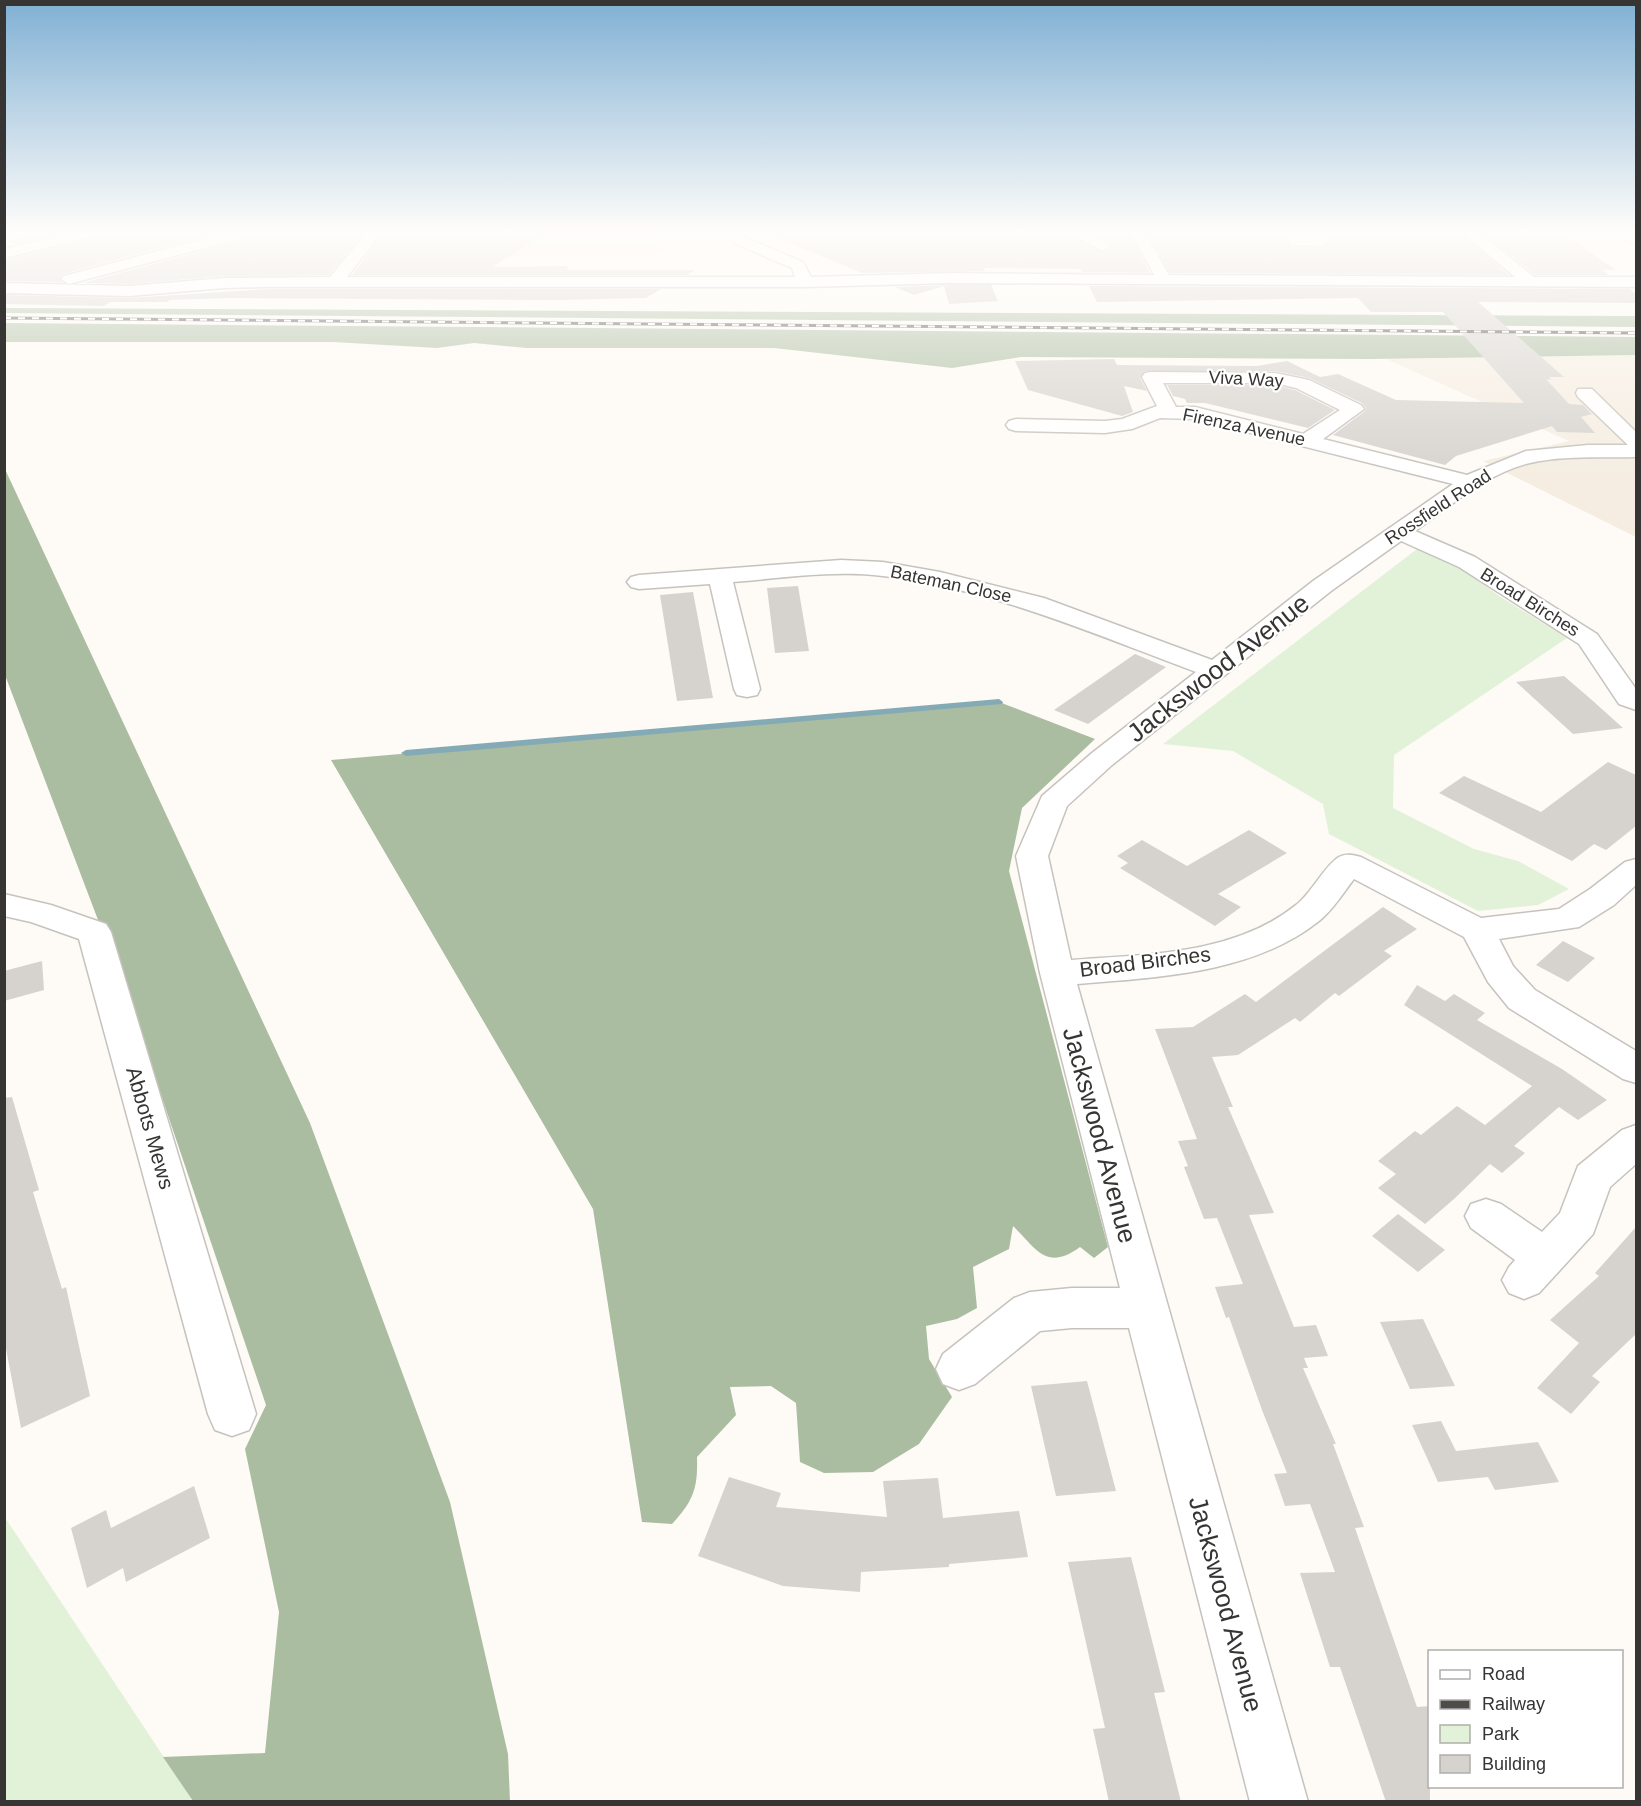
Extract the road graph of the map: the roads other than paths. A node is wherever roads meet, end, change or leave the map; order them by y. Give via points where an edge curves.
1 (1585, 393) dead end
2 (1168, 411) junction
3 (1016, 425) dead end
4 (1308, 440) junction
5 (1636, 442) edge
6 (1636, 451) edge
7 (1471, 482) junction
8 (1399, 532) junction
9 (720, 576) junction
10 (639, 582) dead end
11 (1322, 586) joint
12 (1215, 670) junction
13 (747, 689) dead end
14 (1636, 702) edge
15 (1636, 869) edge
16 (4, 905) edge
17 (1477, 930) junction
18 (1057, 973) junction
19 (1636, 1069) edge
20 (1636, 1141) edge
21 (1486, 1216) dead end
22 (1147, 1308) junction
23 (959, 1369) dead end
24 (232, 1414) dead end
25 (1279, 1802) edge

1 - 5 street
2 - 3 street, Firenza Avenue via 1125,425
2 - 4 street, Firenza Avenue via 1227,420
2 - 4 street, Viva Way via 1151,377 1275,378 1302,384 1354,409
4 - 7 street, Firenza Avenue
6 - 7 street, Rossfield Road via 1526,457
7 - 8 street, Rossfield Road
8 - 11 street, Rossfield Road
8 - 14 street, Broad Birches via 1467,562 1588,639 1629,698
9 - 10 street, Bateman Close
9 - 12 street, Bateman Close via 841,567 883,569 940,579 1035,603
9 - 13 street
11 - 12 street, Jackswood Avenue
12 - 18 street, Jackswood Avenue via 1053,802 1032,856
15 - 17 street via 1567,919
16 - 24 street, Abbots Mews via 94,932
17 - 18 street, Broad Birches via 1350,864 1308,912 1264,940 1205,958
17 - 19 street via 1500,973 1522,999
18 - 22 street, Jackswood Avenue
20 - 21 street via 1592,1178 1578,1222 1534,1268
22 - 23 street via 1030,1312
22 - 25 street, Jackswood Avenue

